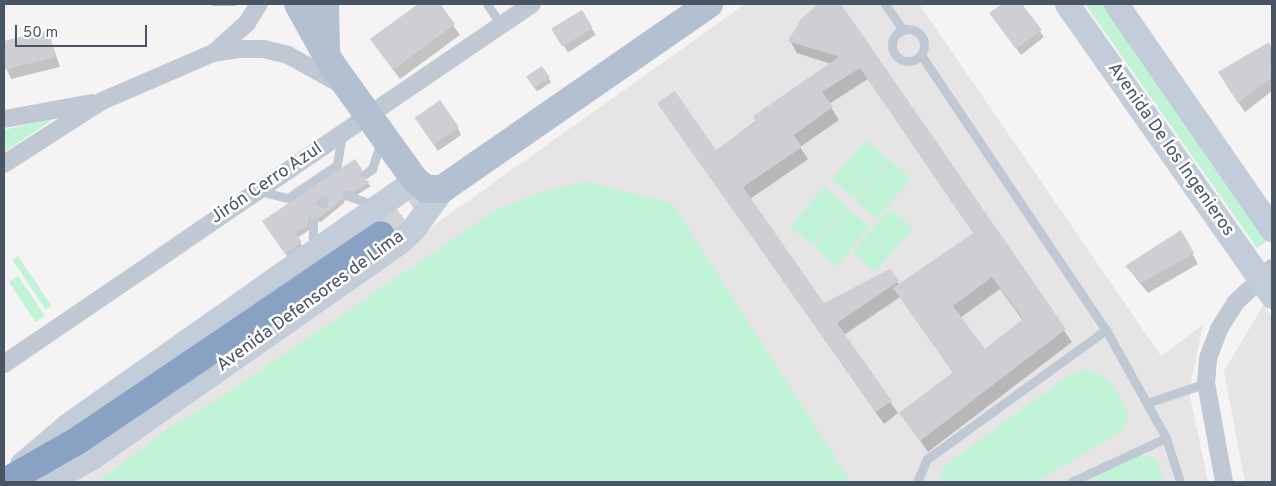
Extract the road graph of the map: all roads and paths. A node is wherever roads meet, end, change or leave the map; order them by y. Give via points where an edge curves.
1 (259, 4) edge
2 (298, 4) edge
3 (487, 4) edge
4 (532, 4) edge
5 (710, 4) edge
6 (885, 4) edge
7 (1067, 4) edge
8 (1116, 4) edge
9 (329, 6) edge
10 (501, 25) junction
11 (903, 30) junction
12 (213, 53) junction
13 (326, 53) junction
14 (921, 55) junction
15 (351, 91) junction
16 (102, 101) junction
17 (4, 119) edge
18 (375, 125) junction
19 (342, 132) junction
20 (4, 164) edge
21 (365, 174) dead end
22 (415, 180) junction
23 (442, 189) junction
24 (257, 191) junction
25 (348, 196) dead end
26 (379, 206) junction
27 (313, 222) dead end
28 (1272, 229) edge
29 (381, 235) tunnel mouth
30 (313, 252) junction
31 (1268, 280) edge
32 (1106, 330) junction
33 (4, 364) edge
34 (1206, 383) junction
35 (1146, 403) junction
36 (1166, 438) junction
37 (4, 481) edge
38 (47, 482) edge
39 (917, 482) edge
40 (1071, 482) edge
41 (1180, 482) edge
42 (1224, 482) edge

1 - 12 street via 232,40
2 - 13 main road
3 - 10 lane
4 - 10 street, Jirón Cerro Azul
5 - 23 main road, Avenida Defensores de Lima
6 - 11 lane
7 - 31 main road, Avenida De los Ingenieros
8 - 28 main road
9 - 13 main road
10 - 18 street, Jirón Cerro Azul
11 - 14 lane via 911,29 923,39
11 - 14 lane via 893,40 895,54 908,61
12 - 15 street via 255,49 288,55
12 - 16 street
13 - 15 main road
14 - 32 lane
15 - 18 main road
16 - 17 street
16 - 20 street
18 - 19 street, Jirón Cerro Azul
18 - 21 lane via 372,169
18 - 22 main road
19 - 24 street, Jirón Cerro Azul
19 - 24 lane via 337,165 288,198
22 - 23 main road via 426,188
22 - 26 main road
23 - 38 main road, Avenida Defensores de Lima via 413,229 398,242 92,457
24 - 33 street, Jirón Cerro Azul
25 - 26 lane
26 - 30 main road
27 - 30 lane
29 - 37 highway via 77,441
30 - 37 main road via 68,425
31 - 34 street via 1235,303 1219,329 1208,358
32 - 35 lane
32 - 39 lane via 927,459
34 - 35 lane
34 - 42 street
35 - 36 lane
36 - 40 lane
36 - 41 lane

